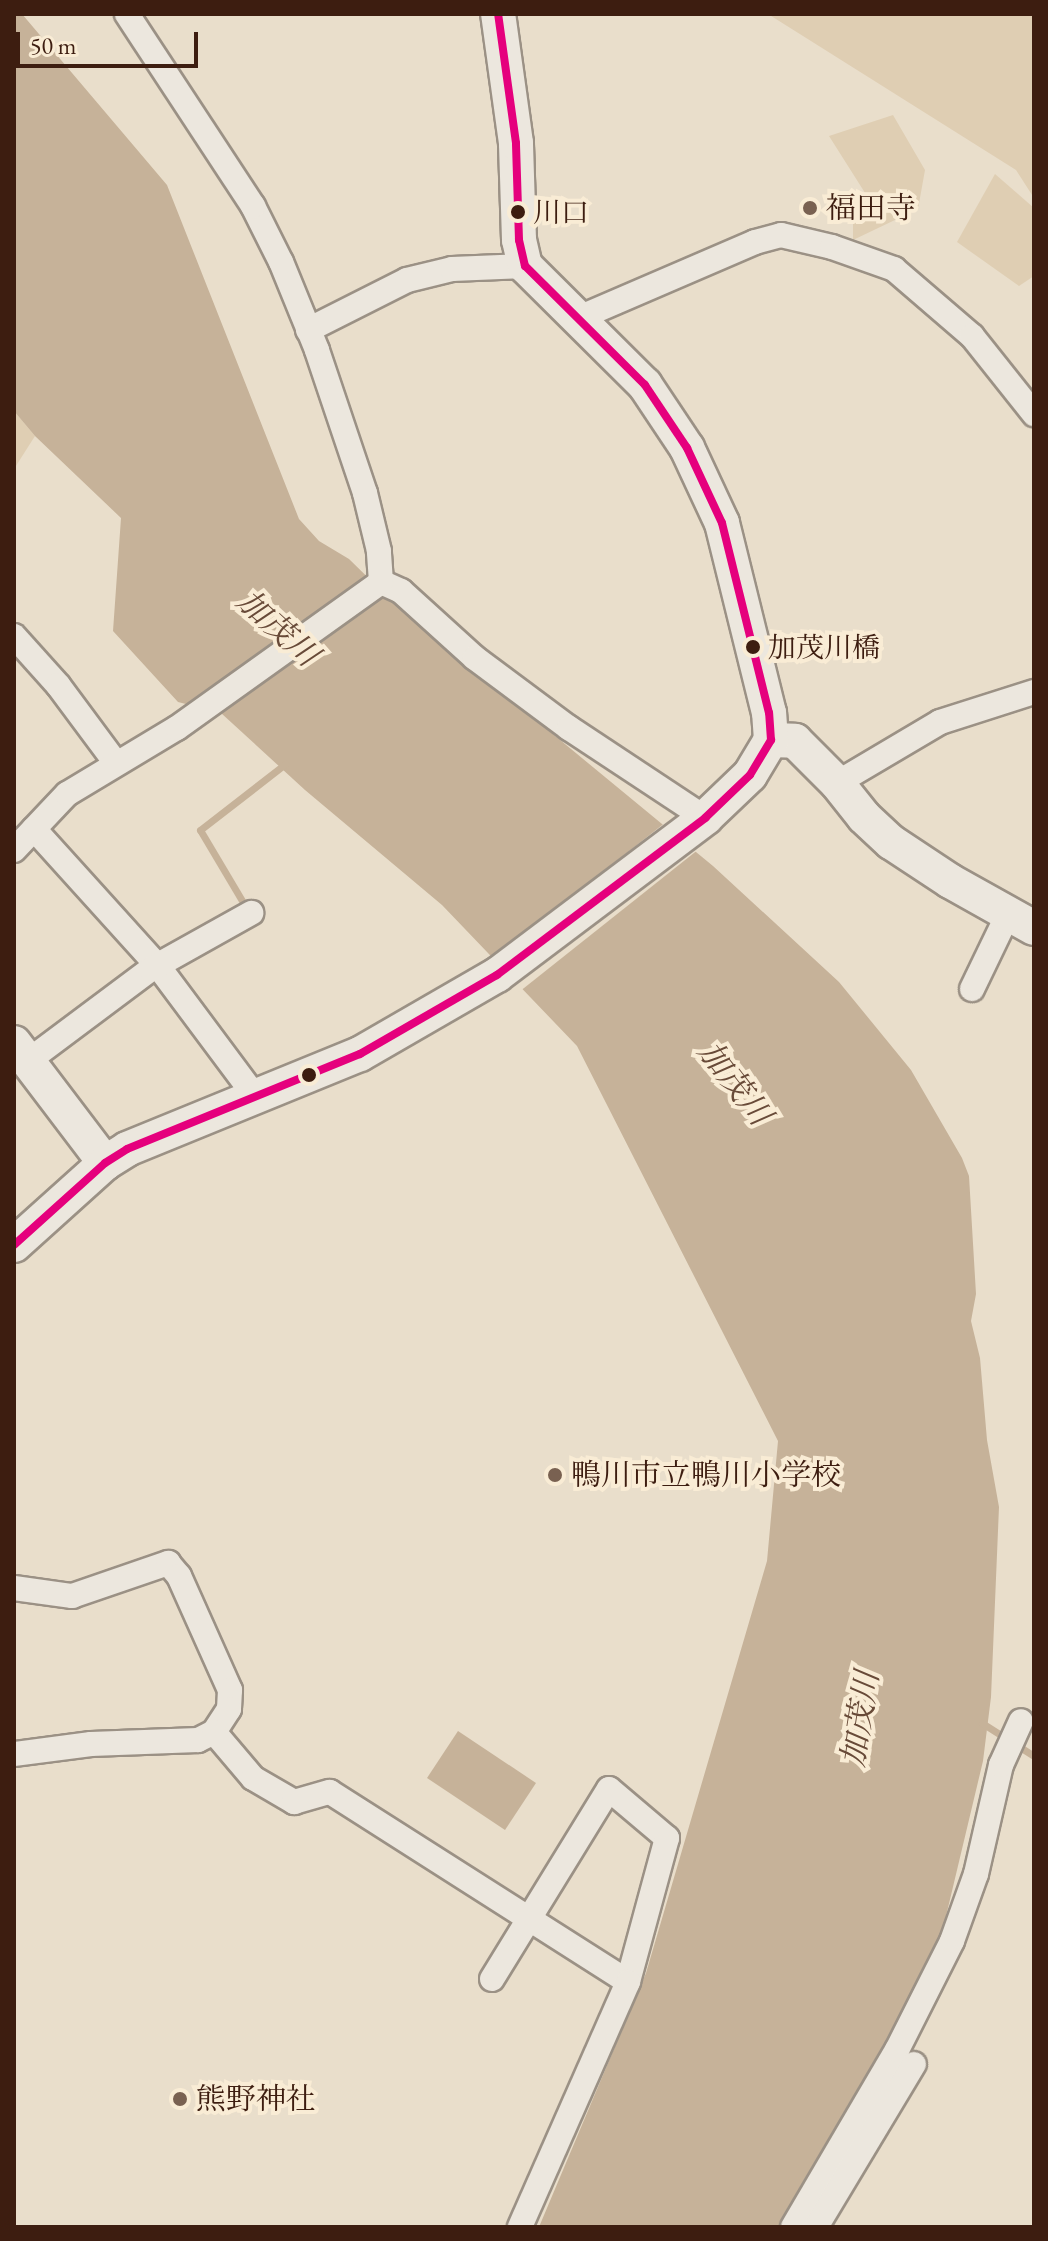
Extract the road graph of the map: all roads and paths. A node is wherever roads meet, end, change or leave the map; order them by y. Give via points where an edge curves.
1 (127, 14) edge
2 (498, 14) edge
3 (525, 266) junction
4 (581, 317) junction
5 (308, 330) junction
6 (1034, 414) edge
7 (380, 583) junction
8 (14, 636) edge
9 (1034, 692) edge
10 (771, 740) junction
11 (116, 763) junction
12 (837, 783) junction
13 (699, 823) junction
14 (34, 829) junction
15 (14, 850) edge
16 (251, 913) dead end
17 (1022, 920) edge
18 (158, 966) junction
19 (972, 989) dead end
20 (21, 1052) edge
21 (255, 1096) junction
22 (105, 1163) junction
23 (14, 1245) edge
24 (14, 1588) edge
25 (1021, 1721) dead end
26 (214, 1732) junction
27 (14, 1754) edge
28 (527, 1920) junction
29 (492, 1979) dead end
30 (628, 1982) junction
31 (914, 2064) dead end
32 (520, 2227) edge
33 (793, 2227) edge
34 (816, 2227) edge

1 - 5 street via 253,206
2 - 3 main road via 516,143 519,240
3 - 4 main road
3 - 5 street via 452,269 407,280
4 - 6 street via 781,235 894,269 972,336
4 - 10 main road via 645,385 687,448 722,523
5 - 7 street via 365,493 379,551
7 - 11 street via 177,728
7 - 13 street via 401,591 475,658
8 - 11 street
9 - 12 street via 940,722
10 - 12 main road via 795,741
10 - 13 main road via 750,775
11 - 14 street via 67,794
12 - 17 main road via 891,842
13 - 21 main road via 497,975 360,1054
14 - 15 street
14 - 18 street
16 - 18 street
17 - 19 street
18 - 20 street
18 - 21 street
20 - 22 main road
21 - 22 main road via 149,1138
22 - 23 main road
24 - 26 street via 72,1596 168,1563 179,1576 230,1690 229,1709
25 - 33 street via 1001,1765 976,1874 952,1941 897,2050
26 - 27 street via 198,1740 91,1744
26 - 28 street via 253,1778 294,1802 330,1792
28 - 29 street
28 - 30 street
28 - 30 street via 609,1789 667,1838
30 - 32 street
31 - 34 street

